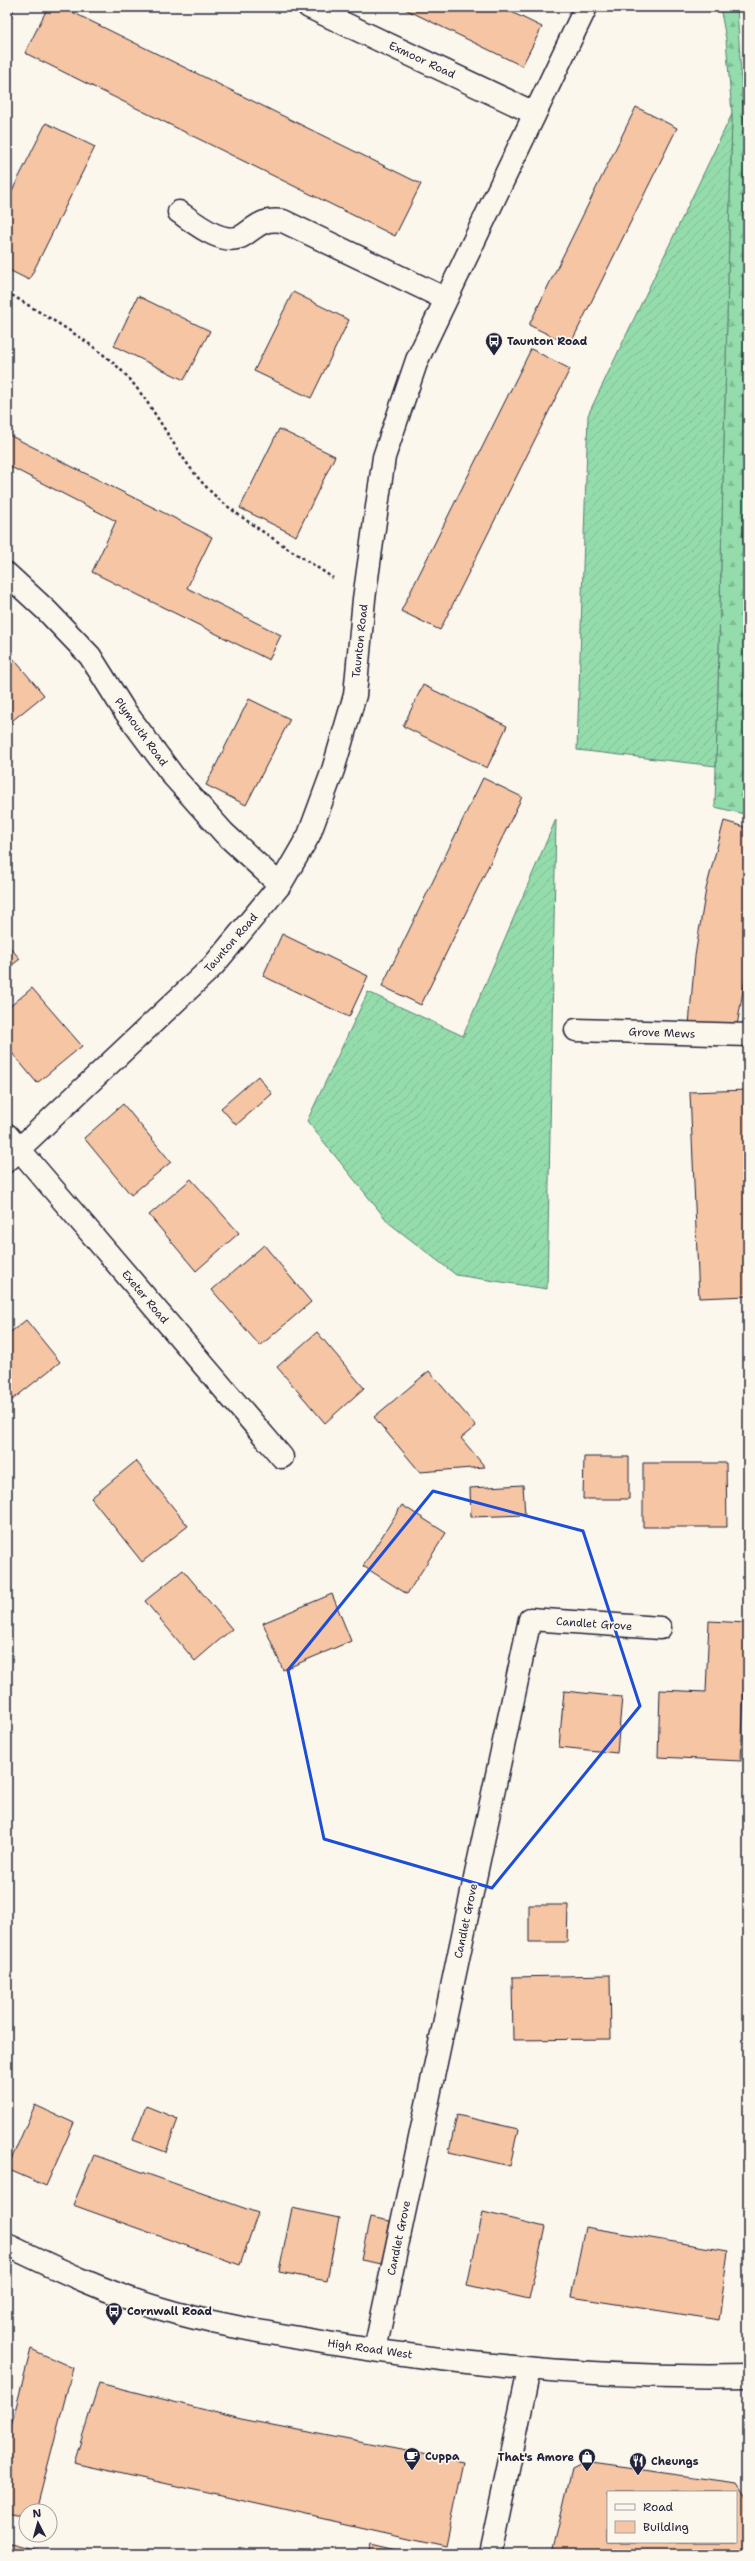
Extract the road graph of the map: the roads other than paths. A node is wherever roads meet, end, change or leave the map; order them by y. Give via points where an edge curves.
1 (309, 7) edge
2 (586, 7) edge
3 (534, 113) junction
4 (179, 212) dead end
5 (446, 299) junction
6 (7, 574) edge
7 (280, 885) junction
8 (576, 1030) dead end
9 (748, 1035) edge
10 (11, 1148) edge
11 (282, 1457) dead end
12 (660, 1628) dead end
13 (7, 2245) edge
14 (375, 2350) junction
15 (530, 2370) junction
16 (748, 2376) edge
17 (490, 2554) edge

1 - 3 street, Exmoor Road
2 - 3 street, Taunton Road
3 - 5 street, Taunton Road
4 - 5 street via 211,233 232,238 243,236 254,226 268,220 283,221
5 - 7 street, Taunton Road via 417,360 384,457 364,599 355,695 333,770 309,835
6 - 7 street, Plymouth Road via 90,656 124,710 174,777 224,833
7 - 10 street, Taunton Road via 212,966
8 - 9 street, Grove Mews
10 - 11 street, Exeter Road
12 - 14 street, Candlet Grove via 530,1619
13 - 14 street, High Road West via 54,2268 162,2309 258,2331
14 - 15 street, High Road West
15 - 16 street, High Road West via 699,2377
15 - 17 street

